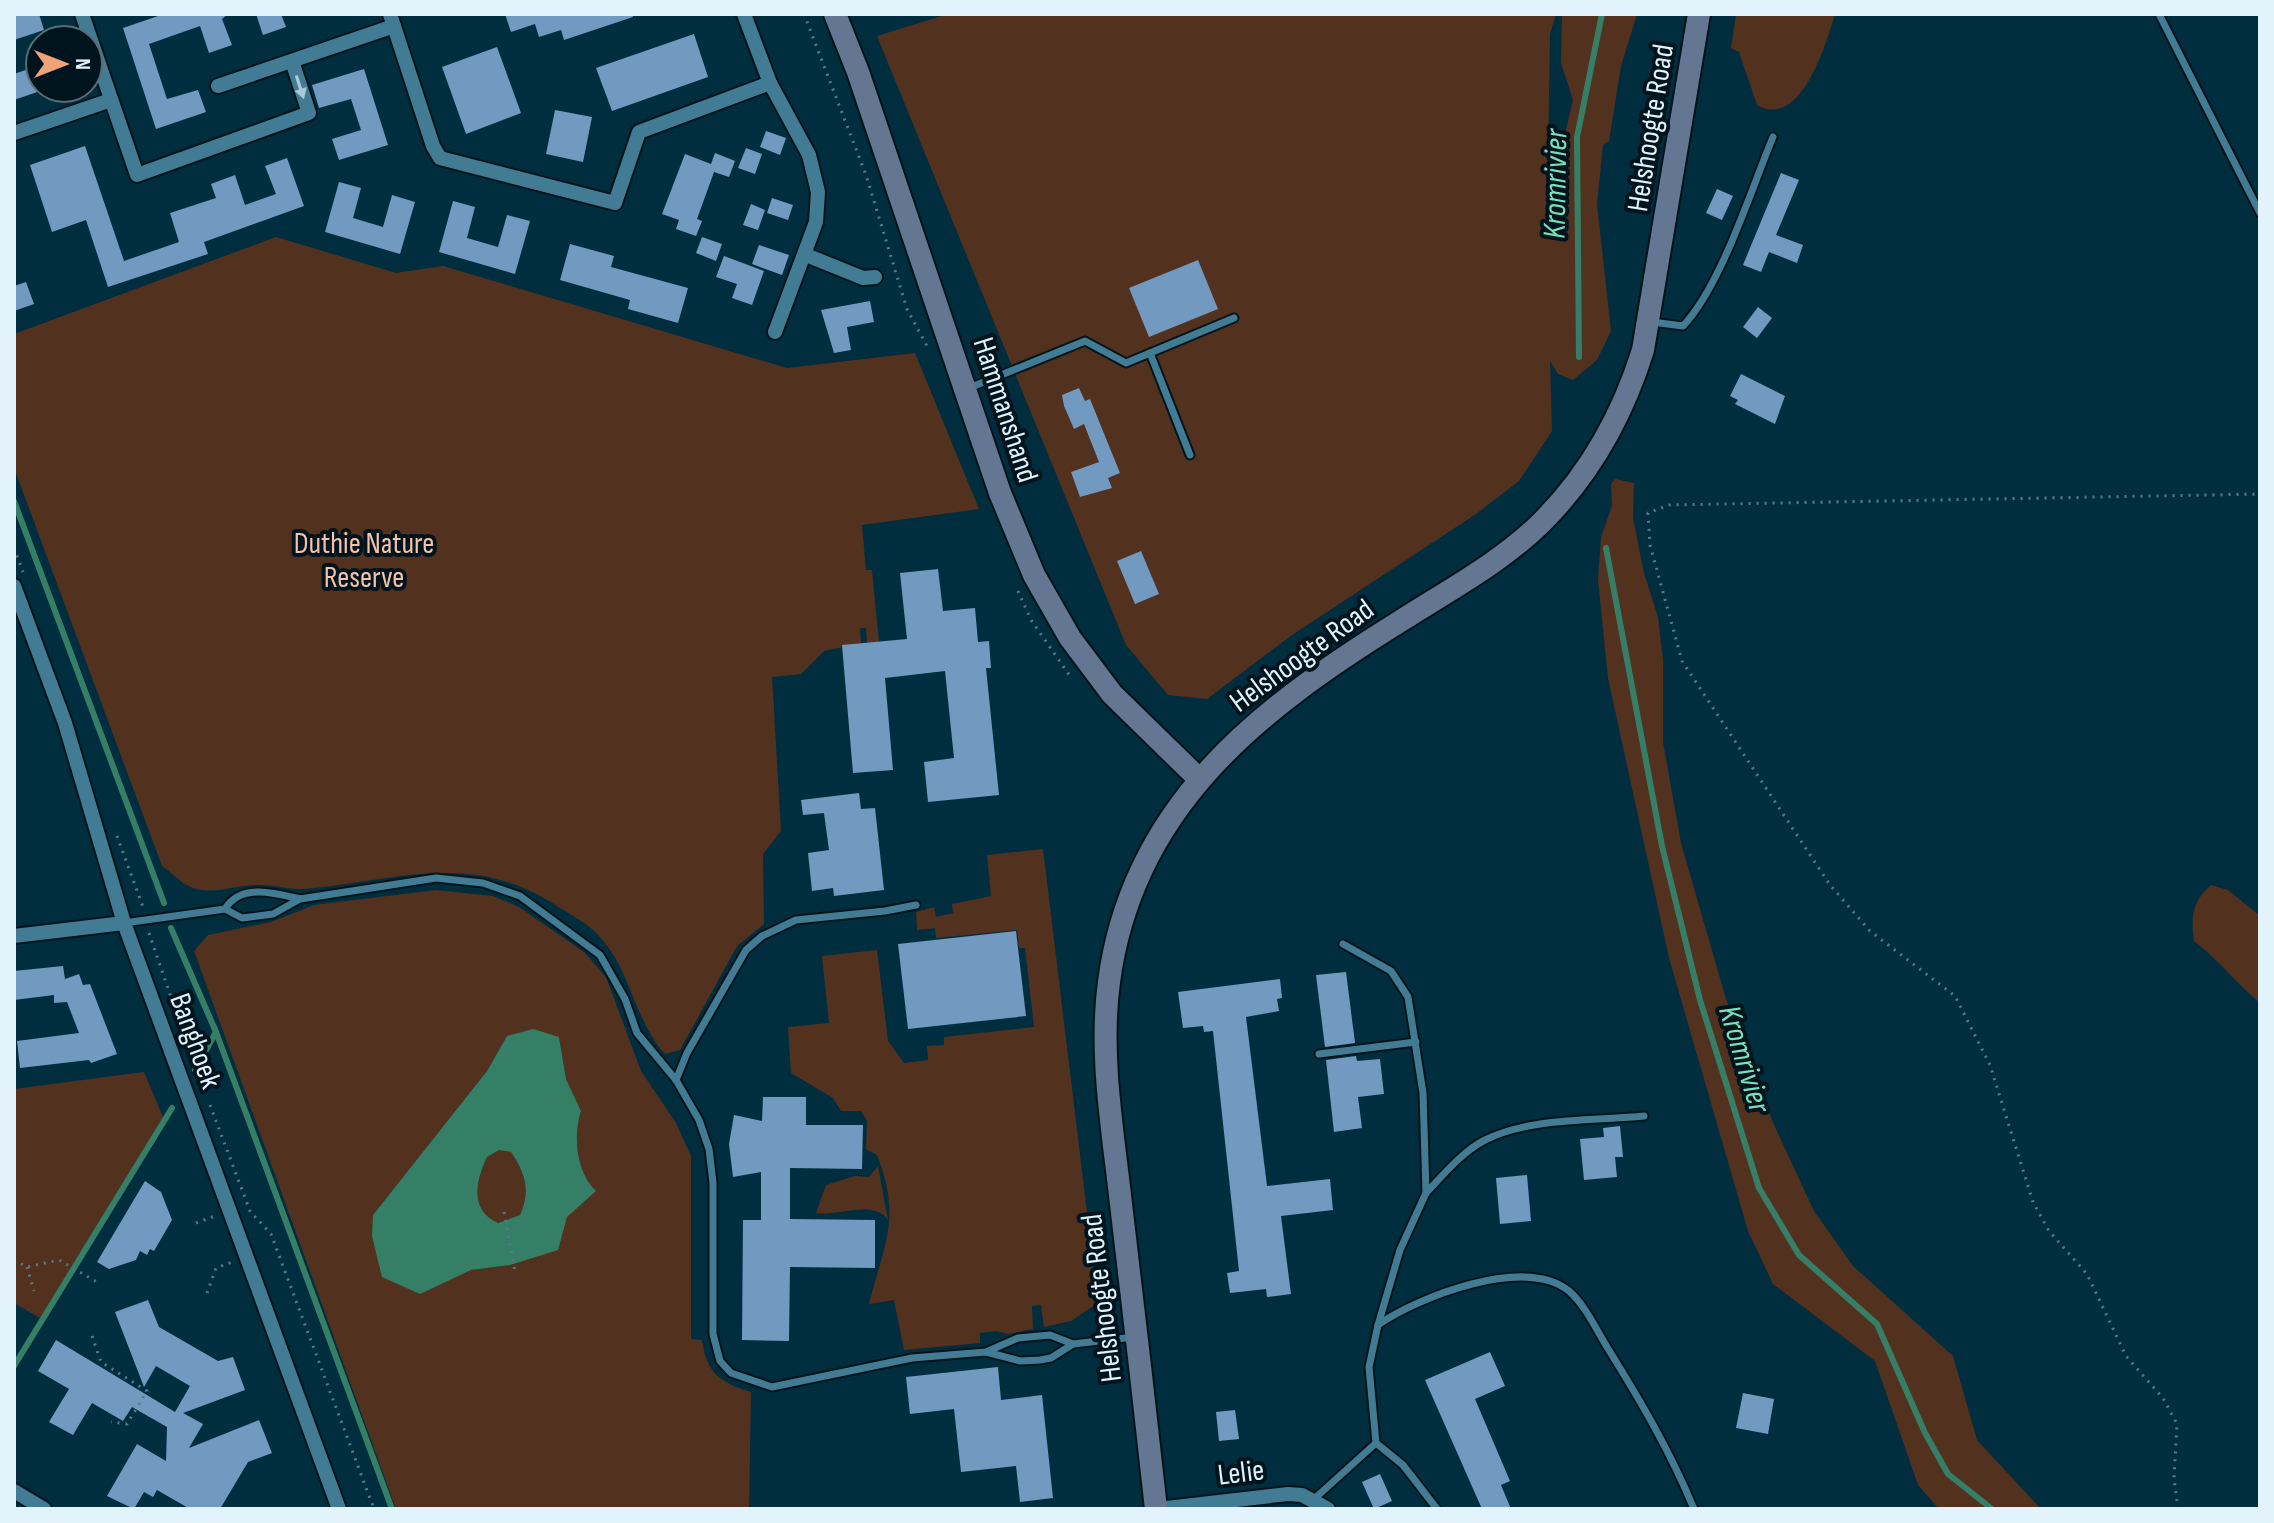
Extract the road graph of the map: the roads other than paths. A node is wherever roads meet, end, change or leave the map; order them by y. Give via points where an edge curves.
1 (82, 14) edge
2 (744, 14) edge
3 (835, 14) edge
4 (1699, 14) edge
5 (2159, 14) edge
6 (392, 20) edge
7 (292, 61) junction
8 (770, 83) junction
9 (218, 86) dead end
10 (111, 100) junction
11 (14, 133) edge
12 (1773, 137) dead end
13 (2260, 213) edge
14 (806, 255) junction
15 (875, 277) dead end
16 (1234, 318) dead end
17 (1650, 321) junction
18 (775, 332) dead end
19 (1150, 353) junction
20 (967, 389) junction
21 (1190, 455) dead end
22 (14, 586) edge
23 (1199, 779) junction
24 (300, 899) junction
25 (916, 905) dead end
26 (225, 909) junction
27 (124, 923) junction
28 (14, 936) edge
29 (1343, 944) dead end
30 (1416, 1042) junction
31 (1319, 1054) dead end
32 (676, 1080) junction
33 (1644, 1116) dead end
34 (1426, 1193) junction
35 (1378, 1325) junction
36 (1136, 1337) junction
37 (1073, 1344) junction
38 (986, 1352) junction
39 (1376, 1443) junction
40 (14, 1491) edge
41 (1313, 1500) junction
42 (44, 1509) edge
43 (339, 1509) edge
44 (1157, 1509) edge
45 (1328, 1509) edge
46 (1437, 1509) edge
47 (1694, 1509) edge

1 - 10 street
2 - 8 street
3 - 20 main road, Hammanshand
4 - 17 main road, Helshoogte Road
5 - 13 lane
6 - 7 street
6 - 8 street via 440,158 615,203 639,132
7 - 9 street
7 -> 10 street via 309,113 137,175
8 - 14 street via 814,170 816,222
10 - 11 street
12 - 17 lane via 1724,257 1691,318 1683,326
14 - 15 street via 863,278
14 - 18 street
16 - 19 lane
17 - 23 main road, Helshoogte Road via 1632,387 1615,422 1586,471 1539,525 1290,694
19 - 20 lane via 1126,363 1085,341
19 - 21 lane
20 - 23 main road, Hammanshand via 1000,493 1034,575 1070,638 1112,694
22 - 27 street, Banghoek via 75,753
23 - 36 main road, Helshoogte Road via 1149,852 1118,936 1109,981 1106,1062
24 - 26 lane via 273,914 250,917
24 - 26 lane via 273,892 239,895
24 - 32 lane via 436,878 483,883 520,896 600,955 637,1033
25 - 32 lane via 796,920 762,936 746,950
26 - 27 lane
27 - 28 street
27 - 43 street, Banghoek
29 - 30 lane via 1381,964 1401,984
30 - 31 lane
30 - 34 lane
32 - 38 lane via 709,1149 713,1334 720,1361 731,1373 772,1387 912,1358
33 - 34 lane via 1500,1134 1469,1151
34 - 35 lane via 1400,1250
35 - 39 lane via 1369,1367
35 - 47 lane via 1423,1300 1502,1279 1533,1278 1569,1292 1657,1426
36 - 37 lane
36 - 44 main road, Helshoogte Road
37 - 38 lane via 1050,1335 1018,1338
37 - 38 lane via 1040,1360
39 - 41 lane
39 - 46 lane via 1403,1465
40 - 42 street
41 - 44 street, Lelie via 1288,1494
41 - 45 street, Lelie

